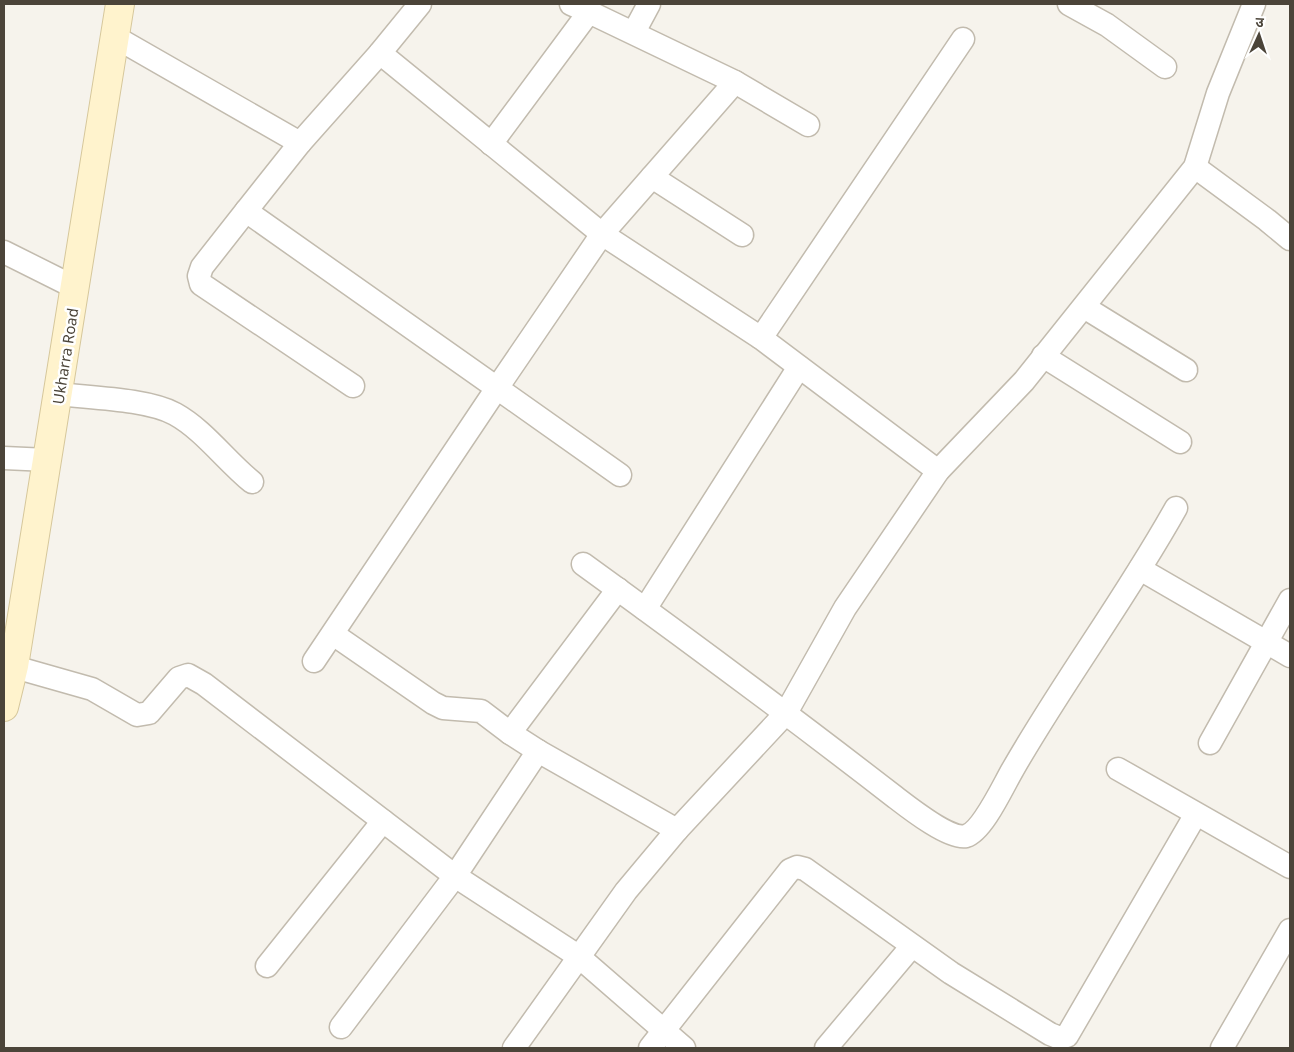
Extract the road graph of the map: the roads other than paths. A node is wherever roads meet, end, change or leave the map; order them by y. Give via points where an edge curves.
1 (120, 4) edge
2 (420, 4) edge
3 (649, 4) edge
4 (1069, 4) edge
5 (1254, 4) edge
6 (580, 8) edge
7 (634, 32) junction
8 (115, 37) junction
9 (963, 40) dead end
10 (380, 53) junction
11 (1165, 68) dead end
12 (735, 82) junction
13 (808, 125) dead end
14 (300, 143) junction
15 (491, 144) junction
16 (1195, 167) junction
17 (652, 177) junction
18 (246, 211) junction
19 (602, 234) junction
20 (742, 235) dead end
21 (1290, 239) edge
22 (4, 252) edge
23 (76, 288) junction
24 (1084, 307) junction
25 (761, 338) junction
26 (1043, 356) junction
27 (800, 367) junction
28 (1186, 370) dead end
29 (353, 386) dead end
30 (496, 388) junction
31 (58, 394) junction
32 (1180, 442) dead end
33 (4, 458) edge
34 (48, 460) junction
35 (938, 471) junction
36 (620, 475) dead end
37 (252, 482) dead end
38 (1176, 508) dead end
39 (583, 564) dead end
40 (1140, 569) junction
41 (618, 589) junction
42 (1290, 600) edge
43 (645, 610) junction
44 (333, 634) junction
45 (1266, 643) junction
46 (1290, 656) edge
47 (314, 661) dead end
48 (9, 665) edge
49 (4, 707) edge
50 (786, 712) junction
51 (510, 733) junction
52 (1210, 744) dead end
53 (538, 751) junction
54 (1118, 769) dead end
55 (1196, 814) junction
56 (382, 821) junction
57 (677, 830) junction
58 (1290, 867) edge
59 (455, 876) junction
60 (1290, 930) edge
61 (912, 946) junction
62 (578, 956) junction
63 (267, 966) dead end
64 (341, 1027) dead end
65 (656, 1040) edge
66 (514, 1048) edge
67 (684, 1048) edge
68 (826, 1048) edge
69 (1222, 1048) edge

1 - 8 street, Ukharra Road
2 - 10 street
3 - 7 street
4 - 11 street via 1107,25
5 - 16 street via 1218,93
6 - 7 street
6 - 15 street
7 - 12 street
8 - 14 street
8 - 23 street, Ukharra Road
9 - 25 street
10 - 14 street
10 - 15 street
12 - 13 street
12 - 17 street
14 - 18 street
15 - 19 street
16 - 21 street
16 - 24 street
17 - 19 street
17 - 20 street
18 - 29 street via 202,267 201,284
18 - 30 street
19 - 25 street
19 - 30 street
22 - 23 street
23 - 31 street, Ukharra Road
24 - 26 street
24 - 28 street
25 - 27 street
26 - 32 street
26 - 35 street via 1024,381
27 - 35 street
27 - 43 street
30 - 36 street
30 - 44 street
31 - 34 street, Ukharra Road
31 - 37 street via 153,406 175,414
33 - 34 street
34 - 48 street, Ukharra Road
35 - 50 street via 845,608
38 - 40 street
39 - 41 street
40 - 45 street
40 - 50 street via 1032,736 986,816 973,832 965,836 954,834 914,812
41 - 43 street
41 - 51 street
42 - 45 street
43 - 50 street
44 - 47 street
44 - 51 street via 433,704 443,708 481,710
45 - 46 street
45 - 52 street
48 - 49 street, Ukharra Road
48 - 56 street via 92,689 137,715 149,713 179,678 188,675
50 - 57 street
51 - 53 street
53 - 57 street
53 - 59 street
54 - 55 street
55 - 58 street
55 - 61 street via 1067,1036 1060,1038 1050,1034
56 - 59 street
56 - 63 street
57 - 62 street
59 - 62 street
59 - 64 street
60 - 69 street
61 - 65 street via 805,869 793,868
61 - 68 street
62 - 65 street
62 - 66 street
65 - 67 street

